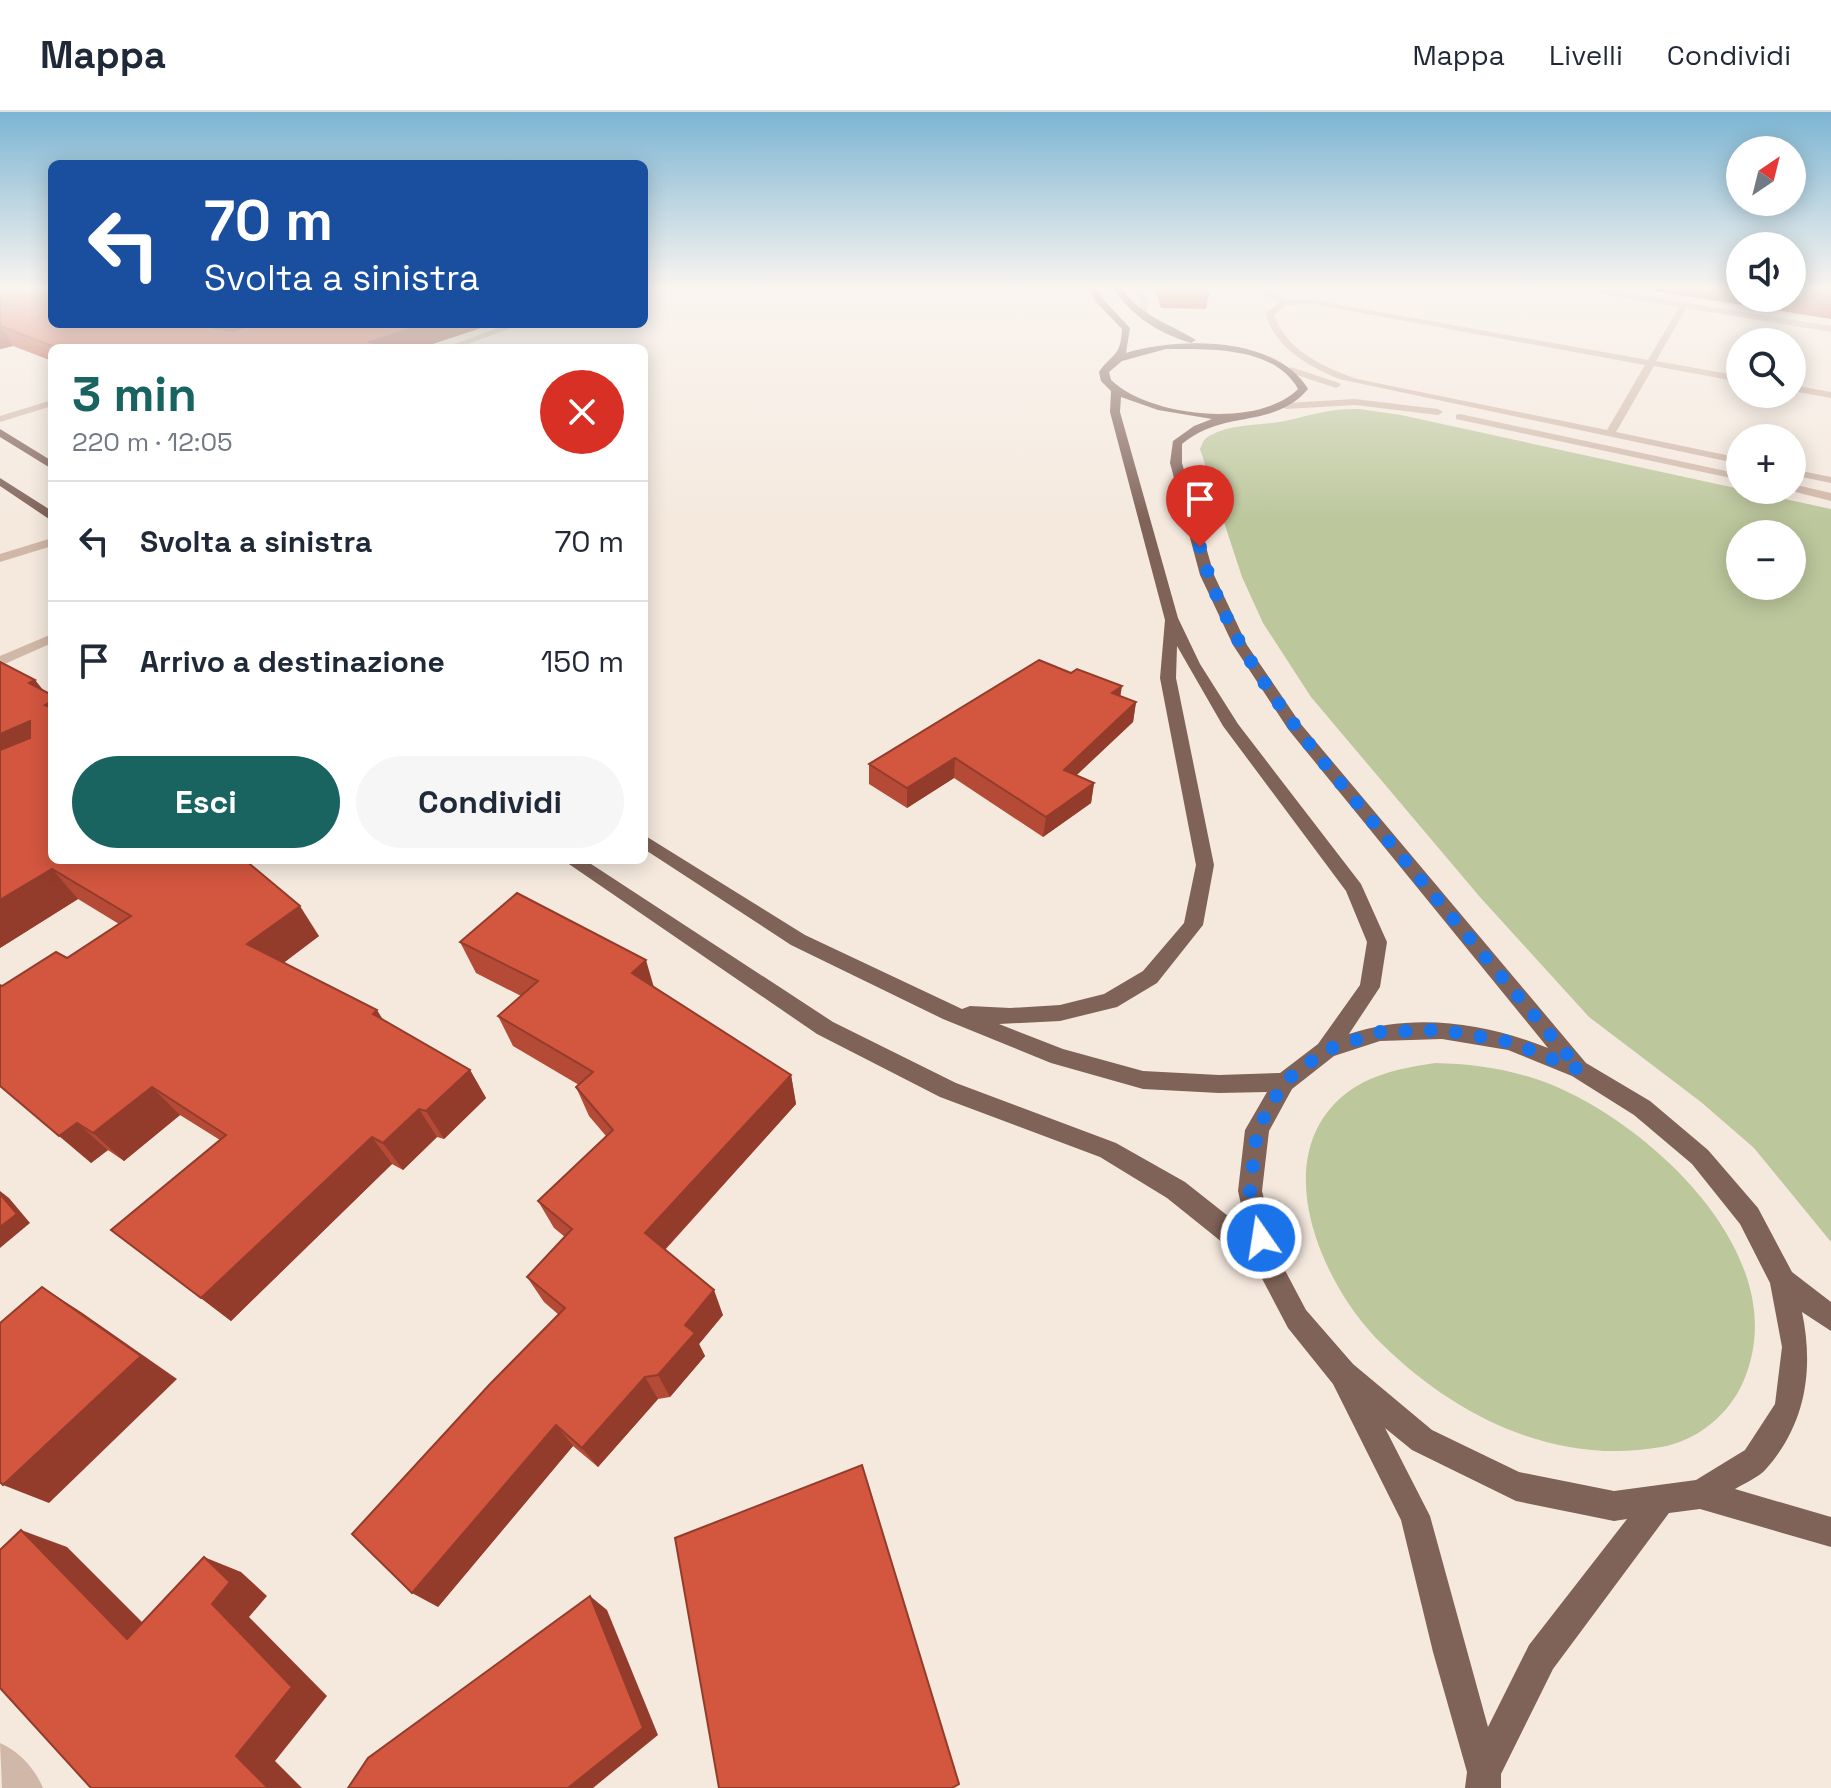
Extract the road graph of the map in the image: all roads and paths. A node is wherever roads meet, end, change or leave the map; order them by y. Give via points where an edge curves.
1 (1109, 364) edge
2 (1278, 364) edge
3 (1319, 364) edge
4 (1650, 364) edge
5 (1658, 364) edge
6 (1291, 370) junction
7 (1726, 376) edge
8 (1116, 391) junction
9 (1806, 391) edge
10 (1831, 395) edge
11 (48, 404) edge
12 (1286, 406) junction
13 (1438, 412) junction
14 (1237, 415) junction
15 (0, 419) edge
16 (1533, 420) junction
17 (1564, 422) junction
18 (1526, 431) junction
19 (0, 432) edge
20 (1611, 432) junction
21 (1586, 444) junction
22 (1726, 458) edge
23 (48, 463) edge
24 (1726, 474) edge
25 (1806, 475) edge
26 (1831, 480) edge
27 (0, 481) edge
28 (1806, 491) edge
29 (1831, 497) edge
30 (48, 514) edge
31 (48, 543) edge
32 (0, 558) edge
33 (1171, 618) junction
34 (48, 640) edge
35 (0, 662) edge
36 (648, 844) edge
37 (578, 864) edge
38 (950, 1013) junction
39 (1326, 1050) junction
40 (1580, 1070) junction
41 (1284, 1082) junction
42 (1267, 1262) junction
43 (1783, 1281) junction
44 (1831, 1318) edge
45 (1343, 1374) junction
46 (1700, 1494) junction
47 (1661, 1499) junction
48 (1831, 1532) edge
49 (0, 1760) edge
50 (1484, 1780) edge
51 (25, 1788) edge

1 - 8 main road via 1107,381
2 - 6 main road
3 - 16 street via 1343,377
4 - 20 street
5 - 7 street
6 - 12 main road via 1303,389
6 - 13 street
8 - 14 main road via 1167,410
8 - 33 main road via 1115,412
9 - 10 street
11 - 15 street
12 - 13 street via 1355,402
12 - 14 main road
13 - 18 street
14 - 40 main road via 1192,430 1177,443 1176,463 1207,575 1240,645 1294,726
16 - 17 street
16 - 18 street
17 - 20 street
17 - 21 street via 1565,429
18 - 21 street
19 - 23 main road
20 - 22 street
21 - 24 street
25 - 26 street
27 - 30 main road
28 - 29 street
31 - 32 street
33 - 38 main road via 1168,678 1205,865 1193,925 1150,977 1110,1001 1060,1013
33 - 39 main road via 1231,726 1354,889 1377,942 1370,987
34 - 35 street
36 - 38 main road via 798,940
37 - 42 main road via 825,1028 948,1090 1108,1150 1176,1190
38 - 41 main road via 1059,1057 1143,1080
39 - 40 main road via 1380,1032 1442,1030 1510,1042
39 - 41 main road
40 - 43 main road via 1642,1108 1700,1157 1749,1216
41 - 42 main road via 1257,1130 1250,1191
42 - 45 main road via 1297,1319
43 - 44 main road
43 - 46 main road via 1796,1347 1788,1409 1755,1460
45 - 47 main road via 1422,1440 1516,1486 1614,1506
45 - 50 main road via 1415,1516
46 - 47 main road
46 - 48 main road
47 - 50 main road via 1541,1657
49 - 51 street

